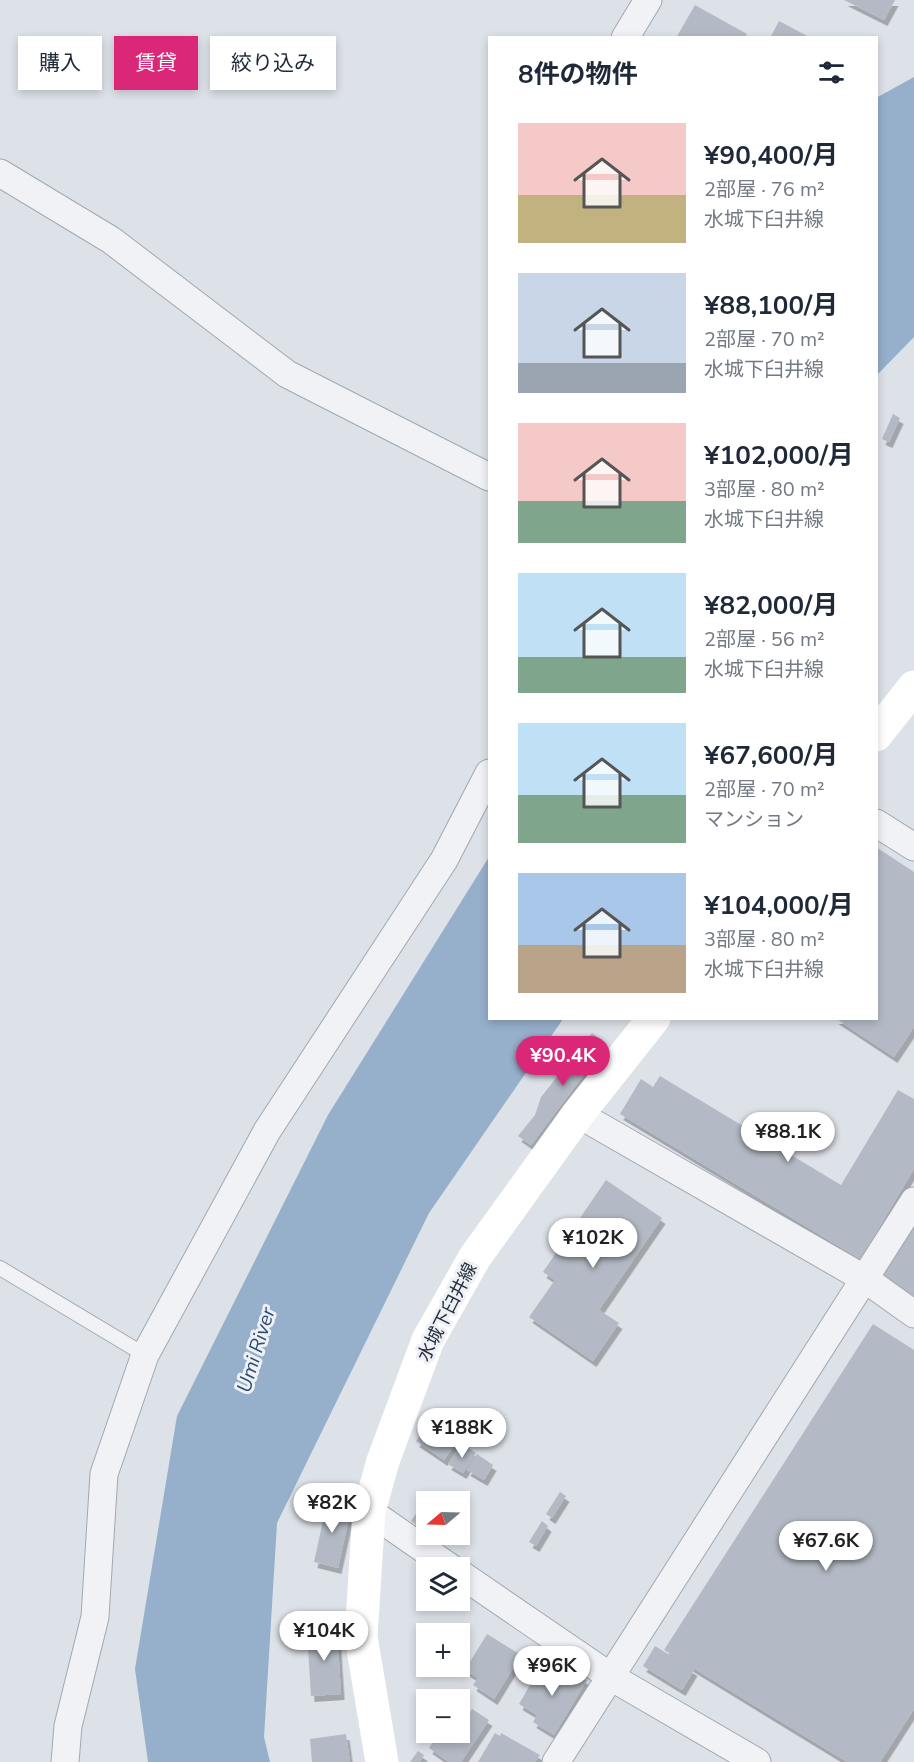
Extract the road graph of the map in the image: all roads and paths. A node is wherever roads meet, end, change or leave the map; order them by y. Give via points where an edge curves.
1 (648, 0) edge
2 (626, 36) edge
3 (0, 173) edge
4 (488, 476) edge
5 (914, 687) edge
6 (878, 732) edge
7 (488, 775) edge
8 (878, 824) edge
9 (914, 847) edge
10 (652, 1020) edge
11 (578, 1114) junction
12 (914, 1201) edge
13 (0, 1268) edge
14 (865, 1279) junction
15 (914, 1314) edge
16 (145, 1355) junction
17 (369, 1511) junction
18 (435, 1557) edge
19 (470, 1581) edge
20 (611, 1677) junction
21 (65, 1762) edge
22 (382, 1762) edge
23 (556, 1762) edge
24 (757, 1762) edge

1 - 2 street
3 - 4 street via 111,240 287,375
5 - 6 main road
7 - 16 street via 444,860 267,1131
8 - 9 street
10 - 11 main road, 水城下臼井線
11 - 14 street
11 - 17 main road, 水城下臼井線 via 475,1257 428,1340 383,1461
12 - 14 street
13 - 16 lane
14 - 15 street
14 - 20 street
16 - 21 street via 104,1474 95,1617 68,1726
17 - 18 street
17 - 22 main road, 水城下臼井線 via 361,1637
19 - 20 street
20 - 23 street
20 - 24 street

